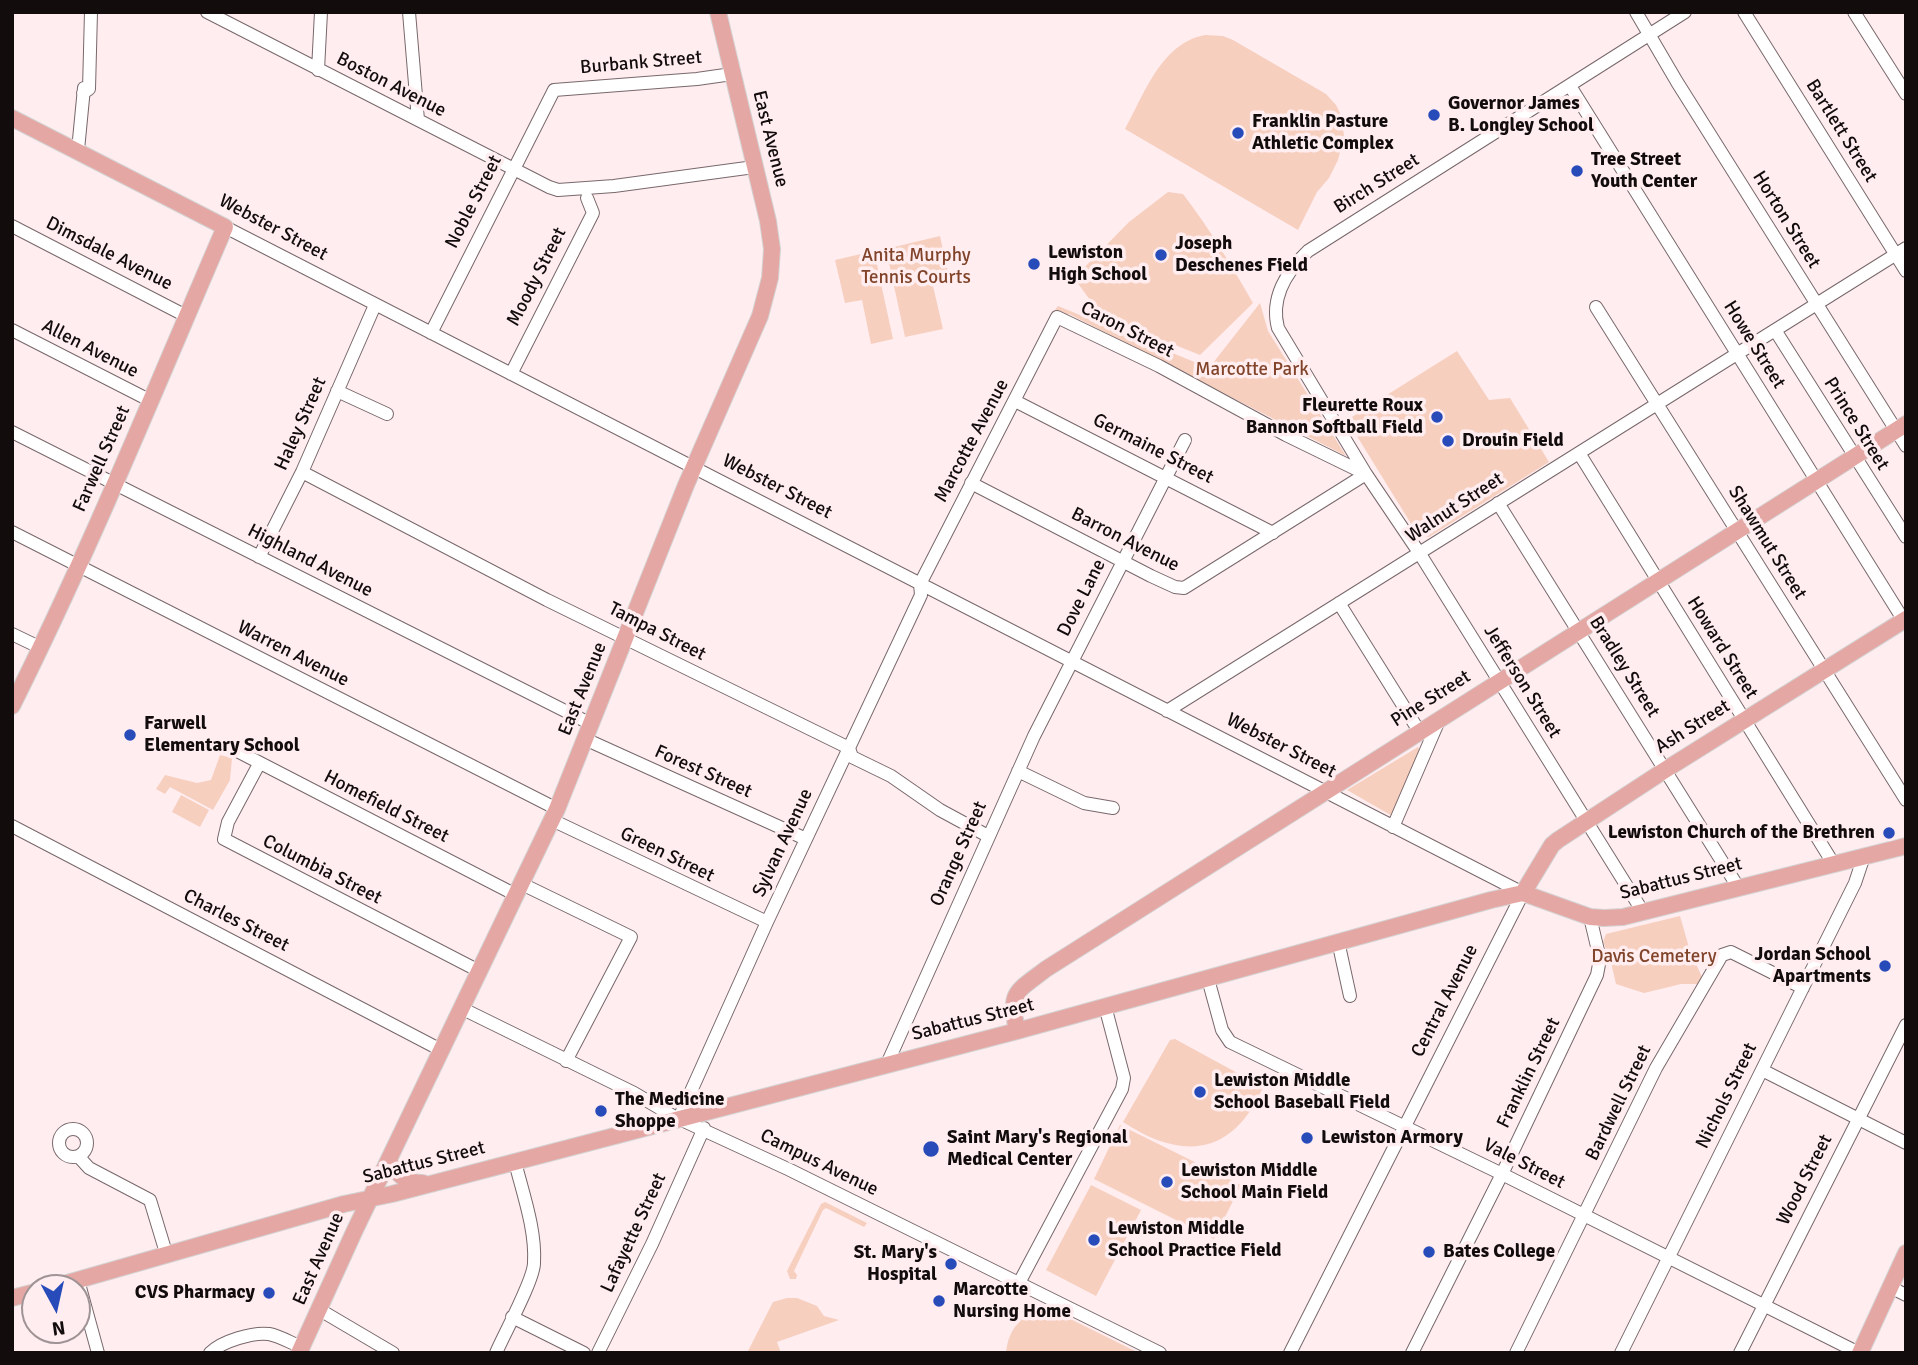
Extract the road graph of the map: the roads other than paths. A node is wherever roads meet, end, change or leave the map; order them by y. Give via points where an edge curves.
1 (91, 12) edge
2 (207, 12) edge
3 (321, 12) edge
4 (409, 12) edge
5 (718, 12) edge
6 (1636, 12) edge
7 (1685, 12) edge
8 (1744, 12) edge
9 (1854, 12) edge
10 (1648, 35) junction
11 (318, 69) junction
12 (732, 74) junction
13 (84, 79) dead end
14 (1570, 86) junction
15 (554, 90) joint
16 (83, 93) junction
17 (1906, 94) edge
18 (12, 118) edge
19 (418, 120) junction
20 (78, 150) junction
21 (754, 167) junction
22 (513, 169) junction
23 (614, 186) junction
24 (558, 190) junction
25 (587, 198) junction
26 (12, 226) edge
27 (225, 227) junction
28 (1901, 251) edge
29 (1906, 271) edge
30 (1816, 304) junction
31 (375, 305) junction
32 (1596, 307) dead end
33 (188, 317) junction
34 (1057, 317) joint
35 (12, 330) edge
36 (1775, 330) junction
37 (430, 333) junction
38 (1737, 353) junction
39 (511, 374) junction
40 (337, 391) junction
41 (151, 401) junction
42 (1014, 401) junction
43 (1657, 404) junction
44 (387, 414) dead end
45 (1901, 428) edge
46 (12, 432) edge
47 (1185, 440) dead end
48 (1906, 446) edge
49 (1579, 453) junction
50 (1855, 457) junction
51 (694, 468) junction
52 (302, 472) junction
53 (1366, 474) junction
54 (1165, 477) junction
55 (1816, 481) junction
56 (971, 483) junction
57 (114, 484) junction
58 (1498, 503) junction
59 (1737, 530) junction
60 (12, 532) edge
61 (1273, 533) junction
62 (1906, 537) edge
63 (1420, 554) junction
64 (259, 557) junction
65 (1123, 560) junction
66 (78, 566) junction
67 (1658, 581) junction
68 (920, 584) junction
69 (1339, 603) junction
70 (1905, 621) edge
71 (1578, 631) junction
72 (12, 634) edge
73 (626, 638) junction
74 (41, 648) junction
75 (1071, 662) junction
76 (1824, 670) junction
77 (1499, 681) junction
78 (12, 706) edge
79 (1167, 711) junction
80 (1440, 718) junction
81 (1744, 720) junction
82 (1419, 731) junction
83 (588, 732) junction
84 (849, 748) junction
85 (239, 752) dead end
86 (259, 764) junction
87 (1665, 770) junction
88 (1018, 771) junction
89 (1324, 792) junction
90 (1906, 800) edge
91 (1113, 808) dead end
92 (555, 814) junction
93 (1587, 821) junction
94 (12, 826) edge
95 (1393, 827) junction
96 (988, 836) junction
97 (806, 839) junction
98 (1906, 846) edge
99 (1864, 856) junction
100 (1833, 863) junction
101 (1738, 887) junction
102 (519, 889) junction
103 (1523, 893) junction
104 (1643, 912) junction
105 (1590, 917) junction
106 (766, 922) junction
107 (1338, 941) junction
108 (479, 971) junction
109 (1208, 979) junction
110 (1803, 988) junction
111 (1350, 996) dead end
112 (1105, 1006) junction
113 (461, 1008) junction
114 (1906, 1025) edge
115 (1017, 1031) junction
116 (442, 1050) junction
117 (566, 1061) junction
118 (887, 1064) junction
119 (1762, 1070) junction
120 (679, 1118) junction
121 (1858, 1118) junction
122 (1404, 1126) junction
123 (704, 1128) junction
124 (1906, 1143) edge
125 (78, 1156) dead end
126 (389, 1162) junction
127 (514, 1162) junction
128 (1502, 1174) junction
129 (432, 1183) junction
130 (370, 1199) junction
131 (1585, 1216) junction
132 (1906, 1253) edge
133 (167, 1256) junction
134 (1668, 1257) junction
135 (91, 1276) edge
136 (1019, 1283) junction
137 (1890, 1287) junction
138 (1906, 1294) edge
139 (1765, 1303) junction
140 (320, 1310) junction
141 (512, 1317) junction
142 (91, 1327) edge
143 (300, 1350) edge
144 (98, 1353) edge
145 (210, 1353) edge
146 (393, 1353) edge
147 (496, 1353) edge
148 (584, 1353) edge
149 (598, 1353) edge
150 (1160, 1353) edge
151 (1290, 1353) edge
152 (1412, 1353) edge
153 (1516, 1353) edge
154 (1621, 1353) edge
155 (1740, 1353) edge
156 (1860, 1353) edge

1 - 16 street via 89,89
2 - 11 street, Boston Avenue
3 - 11 street
4 - 19 street
5 - 12 main road, East Avenue
6 - 10 street, Horton Street
7 - 10 street, Birch Street
8 - 28 street, Bartlett Street
9 - 17 street
10 - 14 street, Birch Street
10 - 30 street, Horton Street
11 - 19 street, Boston Avenue
12 - 15 street, Burbank Street
12 - 21 main road, East Avenue
13 - 16 street
14 - 38 street, Howe Street
14 - 53 street, Birch Street via 1317,244 1287,277 1275,308 1278,328
15 - 22 street, Noble Street
16 - 20 street
18 - 20 main road, Webster Street
19 - 22 street, Boston Avenue
20 - 27 main road, Webster Street
21 - 23 street, Boston Avenue
21 - 51 main road, East Avenue via 768,221 770,278 750,341
22 - 24 street, Boston Avenue
22 - 37 street, Noble Street
23 - 24 street, Boston Avenue
23 - 25 street, Boston Avenue
24 - 25 street, Boston Avenue
25 - 39 street, Moody Street via 593,213
26 - 33 street, Dimsdale Avenue
27 - 31 street, Webster Street
27 - 33 main road, Farwell Street
28 - 29 street, Bartlett Street
28 - 30 street, Walnut Street
30 - 36 street, Walnut Street
30 - 45 street, Horton Street
31 - 37 street, Webster Street
31 - 40 street, Haley Street
32 - 43 street, Shawmut Street
33 - 41 main road, Farwell Street
34 - 42 street, Marcotte Avenue
34 - 53 street, Caron Street
35 - 41 street, Allen Avenue
36 - 38 street, Walnut Street
36 - 50 street, Prince Street
37 - 39 street, Webster Street
38 - 43 street, Walnut Street
38 - 55 street, Howe Street
39 - 51 street, Webster Street
40 - 44 street
40 - 52 street, Haley Street
41 - 57 main road, Farwell Street
42 - 54 street, Germaine Street
42 - 56 street, Marcotte Avenue
43 - 49 street, Walnut Street
43 - 59 street, Shawmut Street
45 - 48 street, Horton Street
45 - 50 main road, Pine Street
46 - 57 street, Highland Avenue
47 - 54 street, Dove Lane
49 - 58 street, Walnut Street
49 - 67 street, Howard Street
50 - 55 main road, Pine Street
50 - 62 street, Prince Street
51 - 68 street, Webster Street
51 - 73 main road, East Avenue
52 - 64 street, Haley Street
52 - 73 street, Tampa Street
53 - 61 street, Barron Avenue
53 - 63 street, Jefferson Street
54 - 61 street, Germaine Street
54 - 65 street, Dove Lane
55 - 59 main road, Pine Street
55 - 70 street, Howe Street
56 - 65 street, Barron Avenue
56 - 68 street, Marcotte Avenue
57 - 64 street, Highland Avenue
57 - 66 main road, Farwell Street
58 - 63 street, Walnut Street
58 - 71 street, Bradley Street
59 - 67 main road, Pine Street
59 - 76 street, Shawmut Street
60 - 66 street, Warren Avenue
61 - 65 street, Barron Avenue via 1184,588
63 - 69 street, Walnut Street
63 - 77 street, Jefferson Street
64 - 83 street, Highland Avenue
65 - 75 street, Dove Lane
66 - 74 main road, Farwell Street
66 - 92 street, Warren Avenue
67 - 71 main road, Pine Street
67 - 81 street, Howard Street
68 - 75 street, Webster Street
68 - 84 street, Sylvan Avenue via 920,595
69 - 79 street, Walnut Street
69 - 82 street
70 - 76 main road, Ash Street
71 - 77 main road, Pine Street
71 - 87 street, Bradley Street
72 - 74 street
73 - 83 main road, East Avenue
73 - 84 street, Tampa Street
74 - 78 main road, Farwell Street
75 - 79 street, Webster Street
75 - 88 street, Orange Street
76 - 81 main road, Ash Street
76 - 90 street, Shawmut Street
77 - 80 main road, Pine Street
77 - 93 street, Jefferson Street
79 - 89 street, Webster Street
80 - 82 main road, Pine Street
80 - 95 street
81 - 87 main road, Ash Street
81 - 100 street, Howard Street
82 - 89 main road, Pine Street
83 - 92 main road, East Avenue
83 - 97 street, Forest Street
84 - 96 street, Tampa Street via 852,757
84 - 97 street, Sylvan Avenue
85 - 86 street, Homefield Street
86 - 102 street, Homefield Street
86 - 108 street, Columbia Street via 228,822 224,839
87 - 93 main road, Ash Street
87 - 101 street, Bradley Street
88 - 91 street via 1084,803
88 - 96 street, Orange Street
89 - 95 street, Webster Street
89 - 115 main road, Pine Street via 1022,987 1011,1005
92 - 102 main road, East Avenue
92 - 106 street, Green Street
93 - 103 main road, Ash Street via 1552,845
93 - 104 street, Jefferson Street
94 - 116 street, Charles Street
95 - 103 street, Webster Street
96 - 118 street, Orange Street
97 - 106 street, Sylvan Avenue
98 - 99 main road, Sabattus Street
99 - 100 main road, Sabattus Street
99 - 110 street, Nichols Street
100 - 101 main road, Sabattus Street
101 - 104 main road, Sabattus Street
102 - 108 main road, East Avenue
102 - 117 street, Homefield Street via 631,937
103 - 105 main road, Sabattus Street
103 - 107 main road, Sabattus Street
103 - 122 street, Central Avenue
104 - 105 main road, Sabattus Street
105 - 128 street, Franklin Street via 1600,968
106 - 120 street, Sylvan Avenue
107 - 109 main road, Sabattus Street
107 - 111 street
108 - 113 main road, East Avenue
109 - 112 main road, Sabattus Street
109 - 122 street, Vale Street via 1222,1030 1230,1042
110 - 119 street, Nichols Street
110 - 131 street, Bardwell Street via 1731,952 1722,955 1656,1068
112 - 115 main road, Sabattus Street
112 - 136 street via 1124,1078 1122,1089
113 - 116 main road, East Avenue
113 - 117 street, Campus Avenue
114 - 121 street, Wood Street
115 - 118 main road, Sabattus Street
116 - 126 main road, East Avenue
117 - 120 street, Campus Avenue
118 - 120 main road, Sabattus Street
119 - 121 street
119 - 134 street, Nichols Street
120 - 123 street, Campus Avenue
120 - 127 main road, Sabattus Street
121 - 124 street
121 - 139 street, Wood Street
122 - 128 street, Vale Street
122 - 151 street, Central Avenue
123 - 136 street, Campus Avenue
123 - 149 street, Lafayette Street
125 - 133 street via 89,1168 150,1200
126 - 129 main road via 408,1181
126 - 130 main road, East Avenue
127 - 129 main road, Sabattus Street
127 - 141 street via 531,1228 534,1263
128 - 131 street, Vale Street
128 - 152 street, Franklin Street
129 - 130 main road, Sabattus Street
130 - 133 main road, Sabattus Street
130 - 140 main road, East Avenue
131 - 134 street, Vale Street
131 - 153 street, Bardwell Street
132 - 137 main road
133 - 135 main road, Sabattus Street
134 - 139 street, Vale Street
134 - 154 street, Nichols Street
136 - 150 street, Campus Avenue
137 - 138 street
137 - 156 main road
139 - 155 street, Wood Street
139 - 156 street, Vale Street
140 - 143 main road, East Avenue
140 - 146 street
141 - 147 street
141 - 148 street
142 - 144 street
143 - 145 street via 273,1335 260,1334

